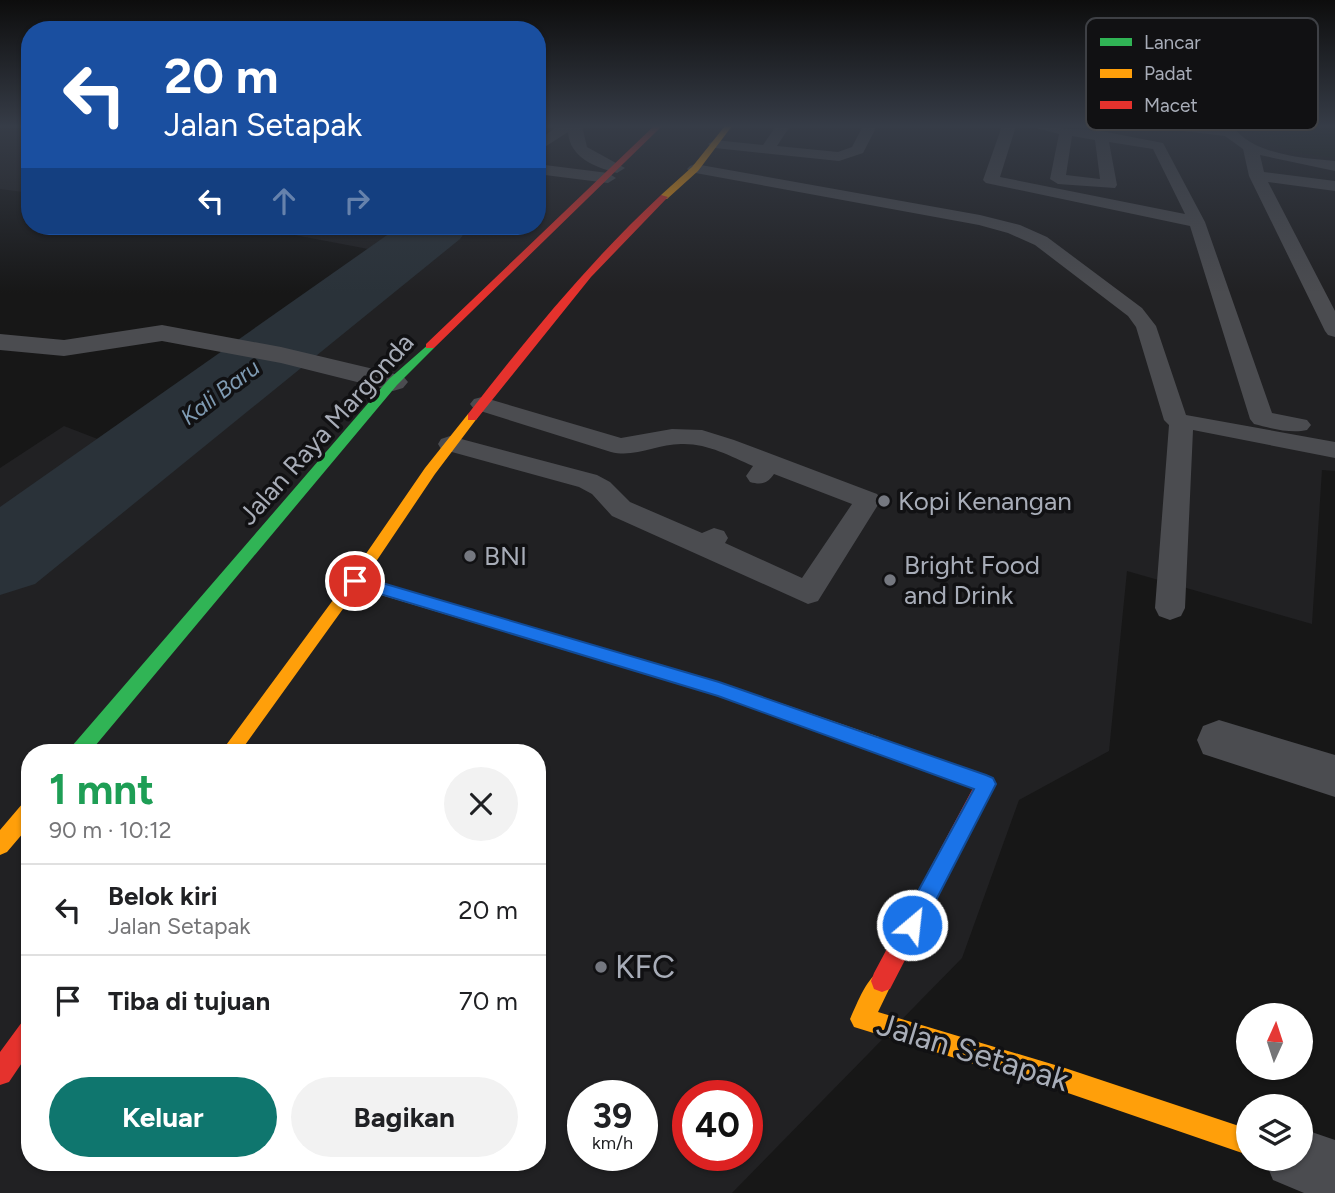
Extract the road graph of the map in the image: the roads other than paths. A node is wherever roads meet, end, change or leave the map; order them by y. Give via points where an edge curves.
1 (603, 182) edge
2 (681, 182) edge
3 (766, 182) edge
4 (999, 182) edge
5 (1081, 182) edge
6 (1108, 182) edge
7 (1176, 182) edge
8 (1260, 182) edge
9 (1297, 182) edge
10 (1335, 187) edge
11 (1197, 222) junction
12 (549, 233) junction
13 (572, 236) dead end
14 (595, 240) dead end
15 (616, 243) junction
16 (1335, 331) edge
17 (0, 342) edge
18 (29, 345) junction
19 (0, 363) edge
20 (394, 382) junction
21 (482, 404) junction
22 (1181, 423) junction
23 (1335, 430) edge
24 (450, 444) junction
25 (1335, 450) edge
26 (355, 581) junction
27 (1170, 608) dead end
28 (1219, 740) dead end
29 (86, 744) edge
30 (236, 744) edge
31 (1335, 776) edge
32 (21, 820) edge
33 (0, 845) edge
34 (21, 1043) edge
35 (0, 1073) edge
36 (1236, 1138) edge
37 (1313, 1165) edge
38 (1335, 1172) edge

1 - 12 main road, Jalan Raya Margonda
2 - 15 main road
3 - 22 lane via 980,220 1041,241 1135,312 1146,326 1173,416
4 - 11 lane
5 - 6 lane
7 - 11 lane
8 - 16 lane
9 - 10 lane
11 - 23 lane via 1262,419
12 - 13 main road
12 - 20 main road, Jalan Raya Margonda
14 - 15 main road
15 - 21 main road
17 - 18 street
18 - 19 street
18 - 20 street via 82,347 162,333
20 - 29 main road, Jalan Raya Margonda
21 - 24 main road
21 - 24 lane via 620,446 682,436 706,439 764,469 868,500 808,593 710,542 621,509 588,481
22 - 25 lane
22 - 27 lane
24 - 26 main road
26 - 30 main road
26 - 36 main road, Jalan Setapak via 719,689 986,784 862,1019
28 - 31 street
32 - 33 main road
34 - 35 main road
37 - 38 street

